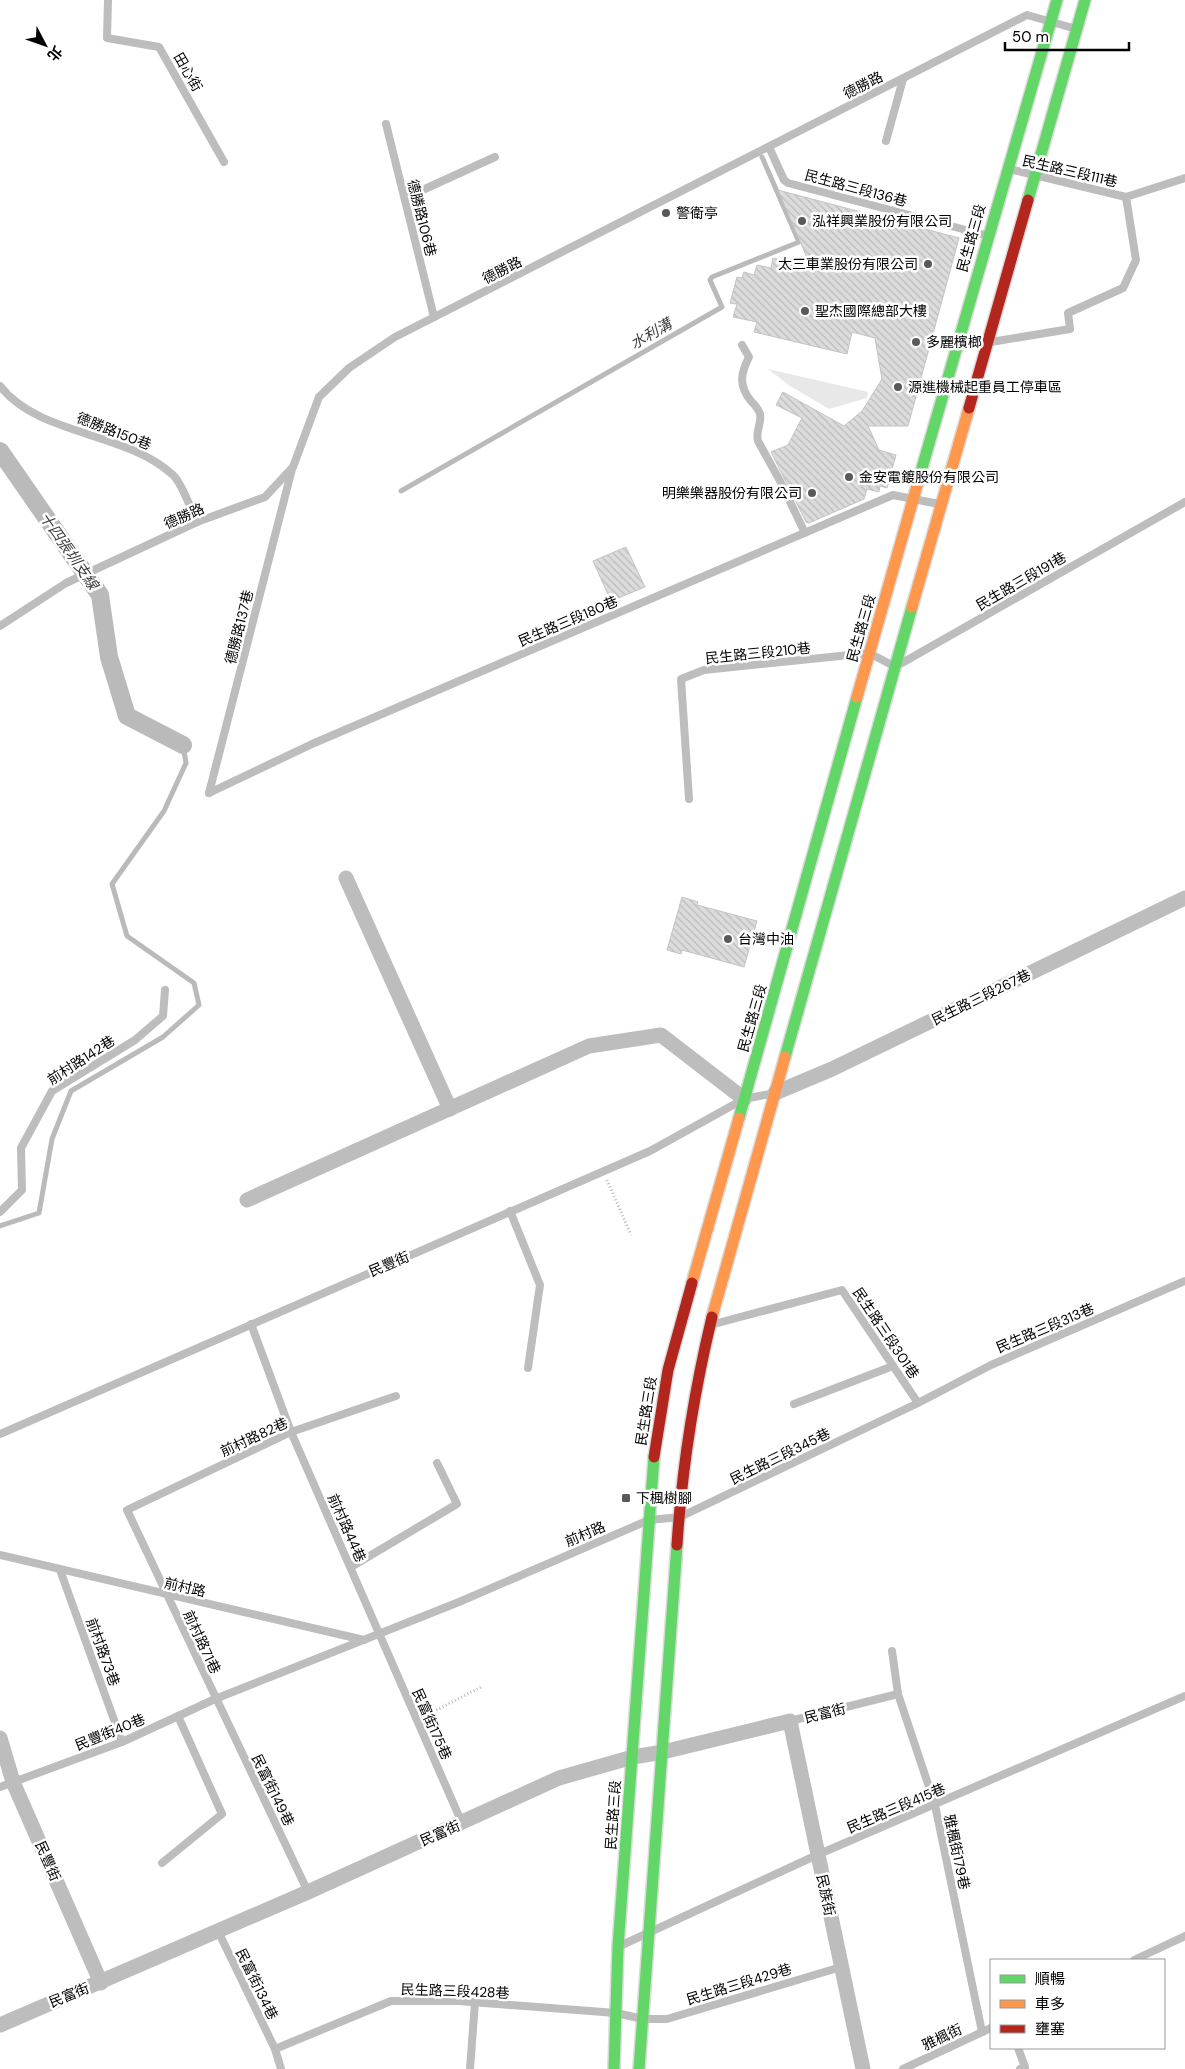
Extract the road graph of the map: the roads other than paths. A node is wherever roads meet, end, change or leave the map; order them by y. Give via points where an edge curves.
1 (108, 0) edge
2 (1057, 0) edge
3 (1085, 0) edge
4 (1050, 22) junction
5 (1076, 29) junction
6 (903, 79) junction
7 (386, 124) dead end
8 (886, 141) dead end
9 (769, 147) junction
10 (495, 157) dead end
11 (224, 162) dead end
12 (1007, 168) junction
13 (1034, 175) junction
14 (1185, 178) edge
15 (1126, 197) junction
16 (405, 198) junction
17 (987, 236) junction
18 (434, 318) junction
19 (987, 343) junction
20 (742, 345) dead end
21 (0, 386) edge
22 (293, 467) junction
23 (914, 498) junction
24 (1185, 502) edge
25 (941, 504) junction
26 (197, 522) junction
27 (805, 532) junction
28 (0, 625) edge
29 (869, 653) junction
30 (895, 667) junction
31 (209, 792) joint
32 (689, 799) dead end
33 (346, 878) dead end
34 (1185, 898) edge
35 (165, 990) dead end
36 (775, 1093) junction
37 (744, 1099) junction
38 (450, 1109) junction
39 (247, 1200) dead end
40 (0, 1212) edge
41 (510, 1212) junction
42 (1185, 1281) edge
43 (251, 1324) junction
44 (710, 1325) junction
45 (893, 1366) junction
46 (528, 1368) dead end
47 (396, 1396) dead end
48 (918, 1403) junction
49 (794, 1404) dead end
50 (292, 1432) junction
51 (0, 1434) edge
52 (437, 1463) dead end
53 (127, 1510) joint
54 (680, 1517) junction
55 (649, 1520) junction
56 (0, 1555) edge
57 (351, 1567) junction
58 (60, 1570) junction
59 (167, 1596) junction
60 (380, 1634) junction
61 (364, 1640) junction
62 (892, 1652) dead end
63 (898, 1694) junction
64 (1185, 1696) edge
65 (215, 1699) junction
66 (178, 1716) junction
67 (790, 1721) junction
68 (0, 1738) edge
69 (122, 1742) junction
70 (663, 1752) junction
71 (633, 1756) junction
72 (6, 1785) edge
73 (935, 1805) junction
74 (462, 1823) junction
75 (817, 1855) junction
76 (162, 1863) dead end
77 (308, 1892) junction
78 (218, 1930) junction
79 (647, 1932) junction
80 (1185, 1936) edge
81 (618, 1947) junction
82 (1136, 1959) edge
83 (841, 1967) junction
84 (101, 1982) junction
85 (475, 2002) junction
86 (616, 2013) junction
87 (643, 2019) junction
88 (0, 2025) edge
89 (990, 2028) edge
90 (982, 2032) junction
91 (275, 2049) junction
92 (1018, 2049) edge
93 (281, 2069) edge
94 (470, 2069) edge
95 (614, 2069) edge
96 (639, 2069) edge
97 (862, 2069) edge
98 (903, 2069) edge
99 (1020, 2069) edge

1 - 11 lane, 田心街 via 107,38 159,47
2 - 4 main road, 民生路三段
3 - 5 main road
4 - 5 lane, 德勝路
4 - 6 lane, 德勝路 via 1027,15
4 - 12 main road, 民生路三段
5 - 13 main road
6 - 8 lane
6 - 9 lane, 德勝路
7 - 16 lane, 德勝路106巷
9 - 17 lane, 民生路三段136巷 via 788,183
9 - 18 lane, 德勝路
10 - 16 lane
12 - 13 lane, 民生路三段111巷
12 - 17 main road, 民生路三段
13 - 15 lane, 民生路三段111巷
13 - 19 main road
14 - 15 lane, 民生路三段111巷
15 - 19 lane via 1136,260 1124,288 1068,313 1070,329
16 - 18 lane, 德勝路106巷
17 - 23 main road, 民生路三段
18 - 22 lane, 德勝路 via 395,337 349,368 319,396
19 - 25 main road
20 - 27 lane via 749,357 741,380 760,416 758,441
21 - 26 lane, 德勝路150巷 via 28,412 151,459 174,476
22 - 26 lane, 德勝路 via 264,497
22 - 31 lane, 德勝路137巷
23 - 25 lane, 民生路三段180巷
23 - 27 lane, 民生路三段180巷 via 893,495
23 - 29 main road, 民生路三段
24 - 30 lane, 民生路三段191巷
25 - 30 main road
26 - 28 lane, 德勝路 via 66,583
27 - 31 lane, 民生路三段180巷 via 312,744
29 - 30 lane
29 - 32 lane, 民生路三段210巷 via 704,670 680,679
29 - 37 main road, 民生路三段
30 - 36 main road
33 - 38 street
34 - 36 street, 民生路三段267巷 via 832,1070
35 - 40 lane, 前村路142巷 via 163,1016 135,1040 52,1091 21,1148 22,1190
36 - 37 lane, 民豐街
36 - 44 main road
37 - 38 street via 661,1035 589,1046
37 - 41 lane, 民豐街 via 650,1150
37 - 55 main road, 民生路三段 via 668,1370 657,1433
38 - 39 street
41 - 43 lane, 民豐街
41 - 46 lane via 540,1285
42 - 48 lane, 民生路三段313巷 via 991,1365
43 - 50 lane, 前村路44巷
43 - 51 lane, 民豐街
44 - 45 lane, 民生路三段301巷 via 842,1290
44 - 54 main road via 687,1439
45 - 48 lane, 民生路三段301巷
45 - 49 lane
47 - 50 lane, 前村路82巷
48 - 54 lane, 民生路三段345巷
50 - 53 lane, 前村路82巷
50 - 57 lane, 前村路44巷
52 - 57 lane via 457,1504
53 - 59 lane, 前村路71巷
54 - 55 lane, 民生路三段345巷
54 - 70 main road
55 - 60 lane, 前村路
55 - 71 main road, 民生路三段
56 - 58 lane, 前村路
57 - 60 lane, 前村路44巷
58 - 59 lane, 前村路
58 - 69 lane, 前村路73巷
59 - 61 lane, 前村路
59 - 65 lane, 前村路71巷
60 - 61 lane, 前村路
60 - 74 lane, 民富街175巷
61 - 65 lane, 前村路
62 - 63 lane, 雅楓街179巷
63 - 67 lane, 民富街
63 - 73 lane, 雅楓街179巷
64 - 73 lane, 民生路三段415巷
65 - 66 lane, 民豐街40巷
65 - 77 lane, 民富街149巷
66 - 69 lane, 民豐街40巷
66 - 76 lane via 222,1814
67 - 70 street, 民富街
67 - 75 street, 民族街
68 - 72 street, 民豐街
69 - 72 lane, 民豐街40巷
70 - 71 street, 民富街
70 - 79 main road
71 - 74 street, 民富街 via 559,1778
71 - 81 main road, 民生路三段
72 - 84 street, 民豐街
73 - 75 lane, 民生路三段415巷
73 - 90 lane, 雅楓街179巷
74 - 77 street, 民富街
75 - 79 lane, 民生路三段415巷
75 - 83 street, 民族街
77 - 78 street, 民富街
78 - 84 street, 民富街
78 - 91 lane, 民富街134巷
79 - 81 lane, 民生路三段415巷
79 - 87 main road
80 - 82 lane
81 - 86 main road, 民生路三段
83 - 87 lane, 民生路三段429巷 via 667,2019
83 - 97 street, 民族街
84 - 88 street, 民富街
85 - 86 lane, 民生路三段428巷
85 - 91 lane, 民生路三段428巷 via 391,2001
85 - 94 lane
86 - 87 lane, 民生路三段428巷
86 - 95 main road, 民生路三段
87 - 96 main road
89 - 90 lane, 雅楓街
90 - 98 lane, 雅楓街
91 - 93 lane, 民富街134巷
92 - 99 lane via 1025,2067

